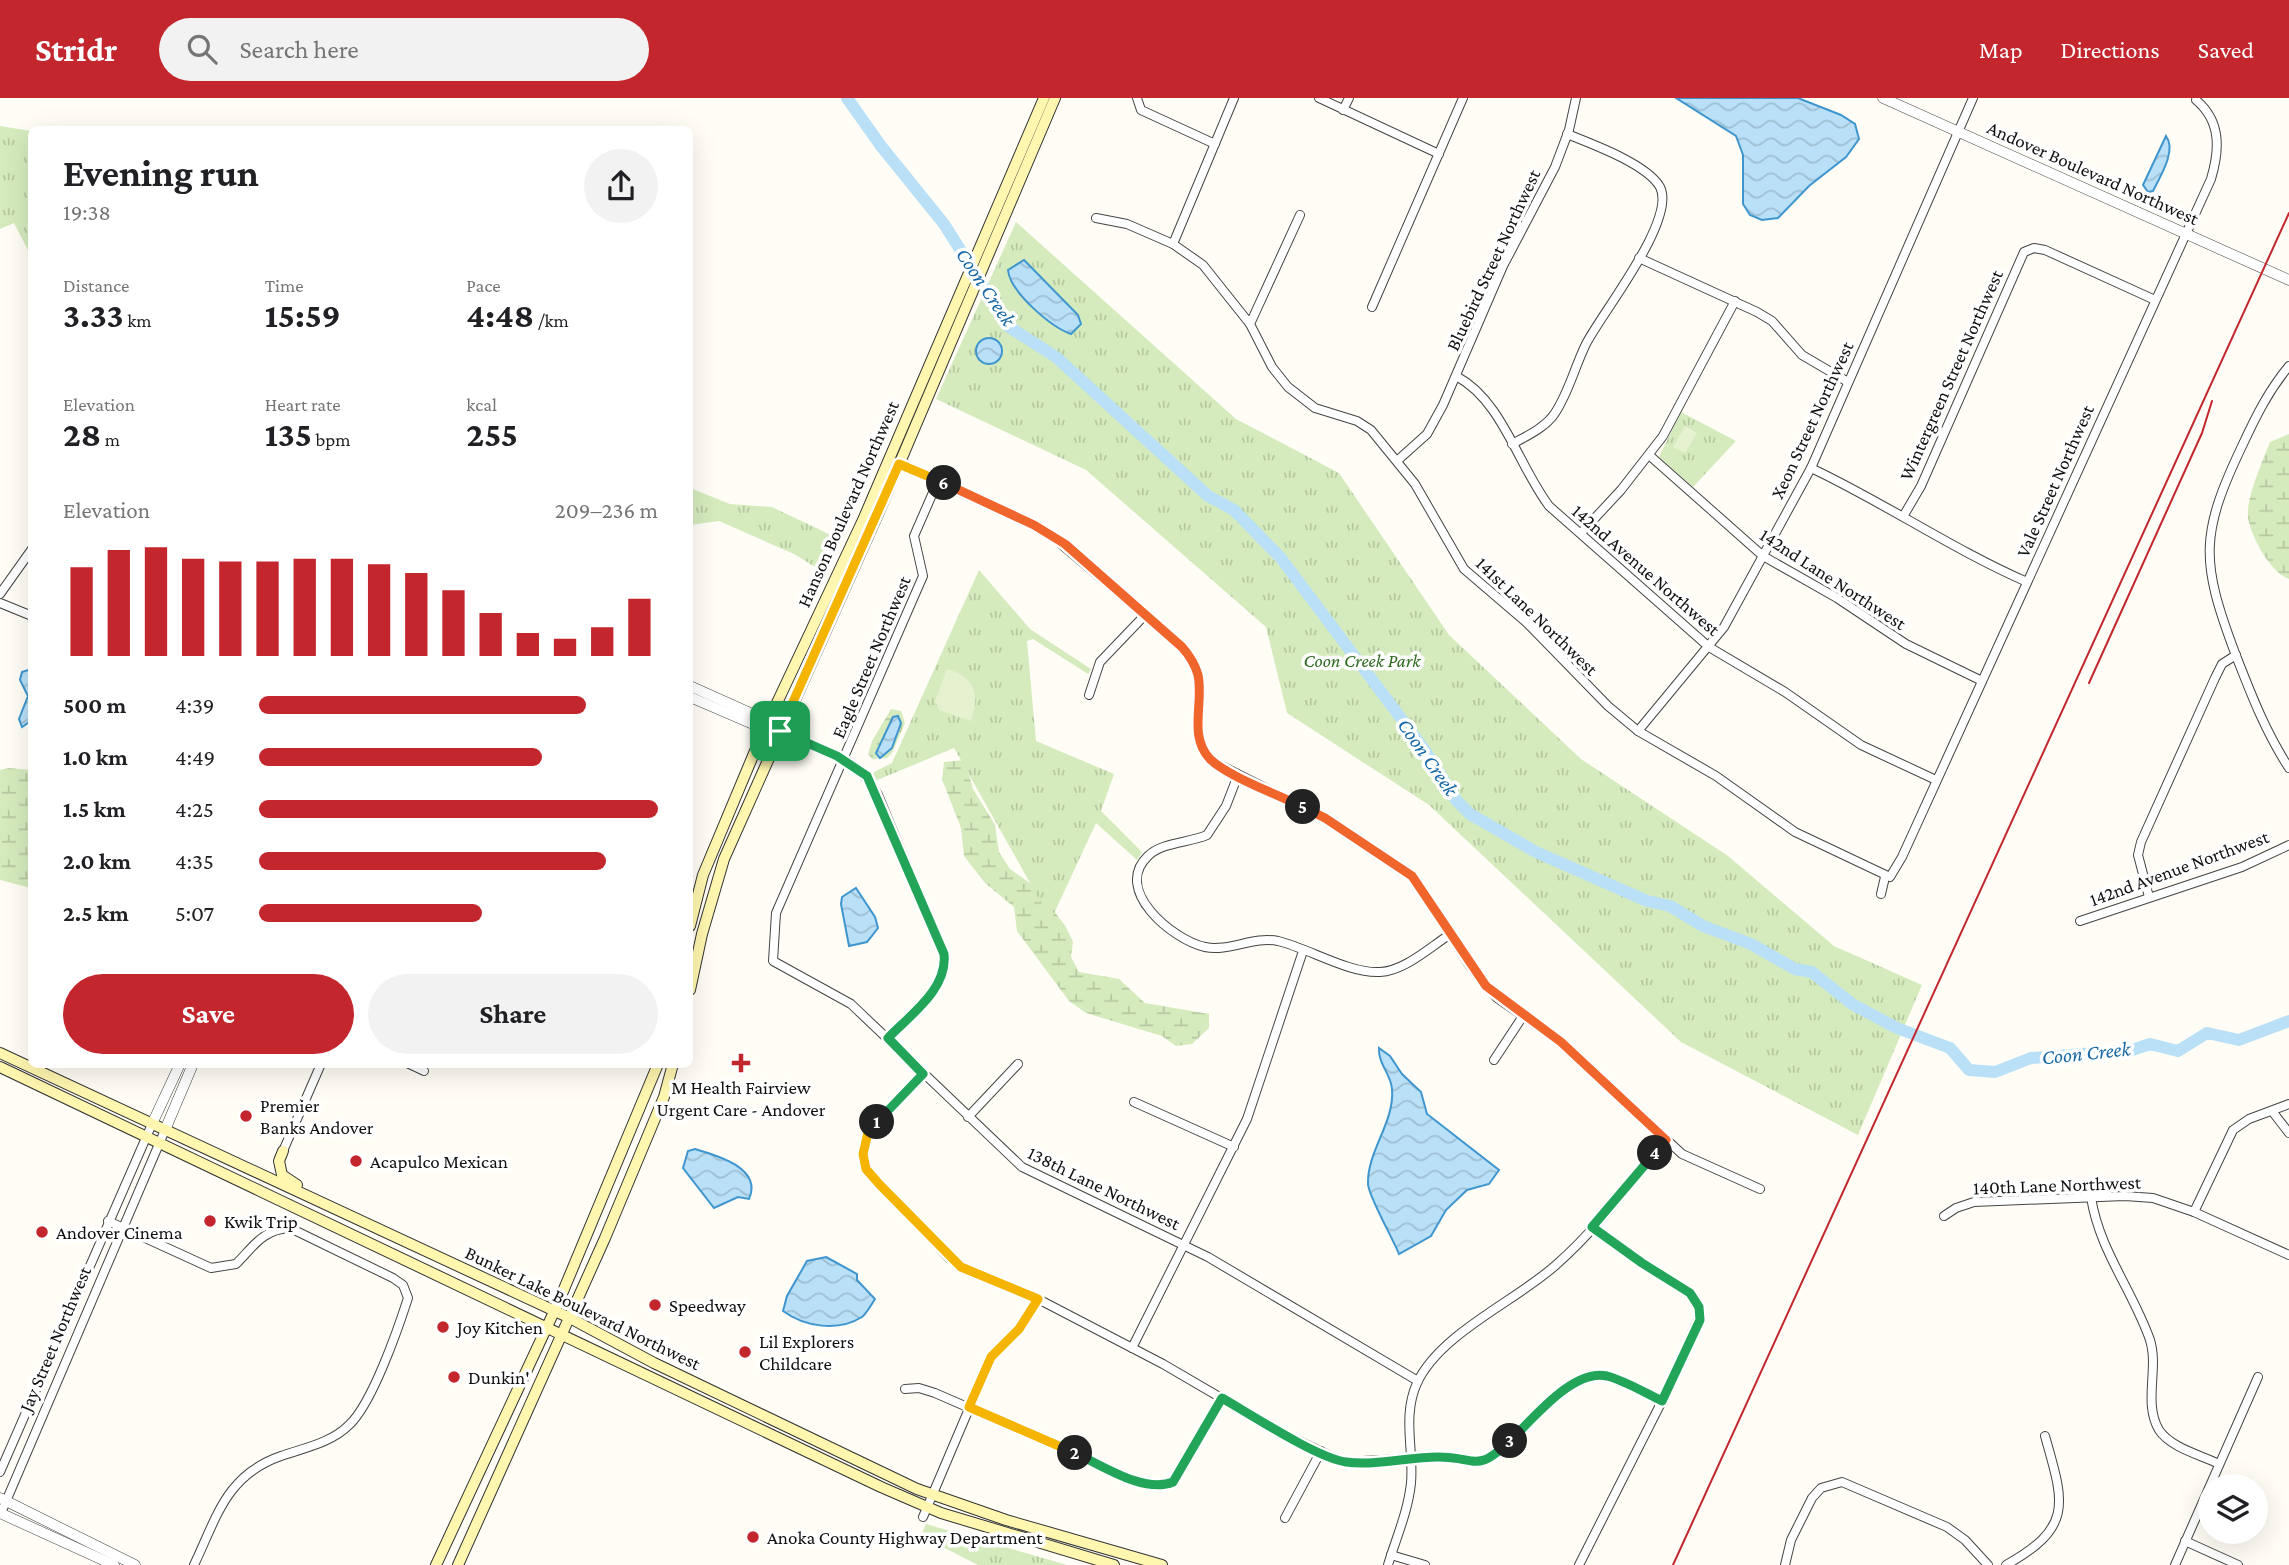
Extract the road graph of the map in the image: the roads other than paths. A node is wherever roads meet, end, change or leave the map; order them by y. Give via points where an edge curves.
1 (1044, 98) edge
2 (1055, 98) edge
3 (1137, 98) edge
4 (1234, 98) edge
5 (1319, 98) edge
6 (1349, 98) edge
7 (1463, 98) edge
8 (1576, 98) edge
9 (1883, 98) edge
10 (1973, 98) edge
11 (2196, 100) dead end
12 (1343, 110) junction
13 (1957, 131) junction
14 (1567, 134) junction
15 (1214, 144) junction
16 (1439, 153) junction
17 (1300, 215) dead end
18 (1096, 218) dead end
19 (2186, 234) junction
20 (1173, 244) junction
21 (985, 246) junction
22 (1639, 258) junction
23 (2289, 280) edge
24 (962, 299) junction
25 (2155, 300) junction
26 (1735, 301) junction
27 (1372, 307) dead end
28 (1250, 324) junction
29 (2289, 366) edge
30 (1456, 376) junction
31 (1848, 382) junction
32 (1512, 444) junction
33 (1649, 455) junction
34 (1398, 460) junction
35 (899, 464) junction
36 (1811, 468) junction
37 (938, 481) junction
38 (1904, 515) junction
39 (1581, 533) junction
40 (28, 555) edge
41 (1763, 556) junction
42 (2027, 582) junction
43 (0, 594) edge
44 (0, 603) edge
45 (28, 614) edge
46 (1145, 615) junction
47 (1709, 647) junction
48 (2236, 655) junction
49 (1982, 681) junction
50 (693, 688) edge
51 (1089, 695) dead end
52 (693, 697) edge
53 (763, 723) junction
54 (780, 731) junction
55 (1638, 731) junction
56 (843, 760) junction
57 (2289, 768) edge
58 (1238, 775) junction
59 (1936, 780) junction
60 (2289, 845) edge
61 (1889, 876) junction
62 (1881, 894) dead end
63 (2149, 897) junction
64 (693, 914) edge
65 (2080, 921) dead end
66 (1450, 935) junction
67 (1303, 951) junction
68 (773, 961) joint
69 (693, 978) edge
70 (1523, 1016) junction
71 (888, 1038) junction
72 (0, 1052) edge
73 (1494, 1060) dead end
74 (1018, 1064) dead end
75 (28, 1065) edge
76 (0, 1067) edge
77 (34, 1068) edge
78 (178, 1068) edge
79 (191, 1068) edge
80 (319, 1068) edge
81 (419, 1068) edge
82 (656, 1068) edge
83 (672, 1068) edge
84 (424, 1070) dead end
85 (923, 1074) junction
86 (1134, 1102) dead end
87 (2289, 1104) edge
88 (2272, 1111) junction
89 (968, 1117) junction
90 (152, 1124) junction
91 (165, 1130) junction
92 (2289, 1133) edge
93 (146, 1136) junction
94 (1666, 1140) junction
95 (160, 1143) junction
96 (1234, 1147) junction
97 (282, 1151) joint
98 (1760, 1189) dead end
99 (2091, 1197) junction
100 (341, 1212) junction
101 (2194, 1212) junction
102 (1944, 1216) dead end
103 (108, 1221) junction
104 (123, 1227) junction
105 (1592, 1227) junction
106 (1185, 1245) junction
107 (2289, 1255) edge
108 (1038, 1299) junction
109 (554, 1311) junction
110 (570, 1318) junction
111 (544, 1327) junction
112 (562, 1335) junction
113 (1132, 1348) junction
114 (2258, 1377) dead end
115 (1418, 1381) junction
116 (905, 1389) dead end
117 (1222, 1398) junction
118 (1662, 1401) junction
119 (969, 1407) junction
120 (2045, 1436) dead end
121 (1321, 1451) junction
122 (1410, 1459) junction
123 (2219, 1464) junction
124 (0, 1472) edge
125 (933, 1495) junction
126 (2, 1499) edge
127 (925, 1512) junction
128 (0, 1513) edge
129 (1285, 1518) dead end
130 (2185, 1541) junction
131 (1391, 1555) junction
132 (114, 1565) edge
133 (135, 1565) edge
134 (194, 1565) edge
135 (436, 1565) edge
136 (458, 1565) edge
137 (1114, 1565) edge
138 (1162, 1565) edge
139 (1388, 1565) edge
140 (1425, 1565) edge
141 (1579, 1565) edge
142 (1785, 1565) edge
143 (1987, 1565) edge
144 (2006, 1565) edge
145 (2175, 1565) edge
146 (2238, 1565) edge

1 - 21 main road, Hanson Boulevard Northwest
2 - 21 main road, Hanson Boulevard Northwest
3 - 15 street via 1141,110
4 - 15 street
5 - 12 street
6 - 12 street
7 - 16 street
8 - 14 street, Bluebird Street Northwest
9 - 13 street, Andover Boulevard Northwest
10 - 13 street, Xeon Street Northwest
11 - 19 street, Vale Street Northwest via 2212,118 2217,151 2211,179
12 - 16 street
13 - 19 street, Andover Boulevard Northwest
13 - 31 street, Xeon Street Northwest
14 - 22 street via 1632,165 1660,188 1661,207
14 - 30 street, Bluebird Street Northwest
15 - 20 street
16 - 27 street
17 - 28 street
18 - 20 street, 141st Lane Northwest via 1127,224
19 - 23 street, Andover Boulevard Northwest
19 - 25 street, Vale Street Northwest
20 - 28 street, 141st Lane Northwest via 1203,265
21 - 24 main road, Hanson Boulevard Northwest
22 - 26 street
22 - 32 street via 1587,343 1554,415
24 - 35 main road, Hanson Boulevard Northwest
24 - 53 main road, Hanson Boulevard Northwest via 863,520
25 - 38 street, Wintergreen Street Northwest via 2045,250 2029,249 2019,260 1921,486
25 - 42 street, Vale Street Northwest
26 - 31 street via 1772,321 1802,355
26 - 33 street
28 - 34 street, 141st Lane Northwest via 1272,367 1298,398 1357,421
29 - 48 street via 2267,394 2213,516 2210,581
30 - 32 street, 142nd Avenue Northwest via 1474,385 1488,402
30 - 34 street, Bluebird Street Northwest via 1427,434
31 - 36 street, Xeon Street Northwest
32 - 39 street, 142nd Avenue Northwest via 1530,481 1549,506
33 - 39 street
33 - 41 street, 142nd Lane Northwest
34 - 55 street, 141st Lane Northwest via 1464,569 1527,622
35 - 37 street
35 - 54 main road, Hanson Boulevard Northwest
36 - 38 street
36 - 41 street, Xeon Street Northwest
37 - 46 street via 1048,533
37 - 56 street, Eagle Street Northwest via 914,536 923,576
38 - 42 street via 1947,544
39 - 47 street, 142nd Avenue Northwest
40 - 43 street
41 - 47 street, Xeon Street Northwest
41 - 49 street, 142nd Lane Northwest via 1906,644
42 - 49 street, Vale Street Northwest
44 - 45 street
46 - 51 street via 1100,663
46 - 58 street via 1193,660 1198,676 1198,739 1212,761
47 - 55 street, Xeon Street Northwest
47 - 59 street, 142nd Avenue Northwest via 1861,745
48 - 57 street via 2261,722
48 - 63 street via 2222,664 2141,842 2137,855
49 - 59 street, Vale Street Northwest
50 - 53 street
52 - 53 street
53 - 54 street
53 - 64 main road, Hanson Boulevard Northwest via 703,875
54 - 56 street
54 - 69 main road, Hanson Boulevard Northwest via 724,859
55 - 61 street, 141st Lane Northwest via 1716,776 1795,832
56 - 68 street, Eagle Street Northwest via 776,913
56 - 71 street via 867,776 878,794 937,934 945,965 940,984
58 - 66 street via 1325,818 1412,876
58 - 67 street via 1226,806 1207,835 1152,852 1141,865 1137,876 1141,900 1171,929 1208,947 1262,938
59 - 61 street, Vale Street Northwest
60 - 63 street, 142nd Avenue Northwest via 2242,867
61 - 62 street, Vale Street Northwest
63 - 65 street, 142nd Avenue Northwest
66 - 67 street via 1409,961 1378,972
66 - 70 street via 1486,986
67 - 96 street
68 - 71 street, 138th Lane Northwest via 843,997
70 - 73 street
70 - 94 street via 1561,1042
71 - 85 street, 138th Lane Northwest
72 - 75 main road, Bunker Lake Boulevard Northwest
74 - 89 street
76 - 93 main road, Bunker Lake Boulevard Northwest
77 - 90 main road, Bunker Lake Boulevard Northwest
78 - 90 street, Jay Street Northwest
79 - 91 street, Jay Street Northwest
80 - 97 street
81 - 84 street
82 - 109 main road
83 - 110 main road via 654,1122
85 - 89 street, 138th Lane Northwest
85 - 108 street via 868,1133 863,1154 866,1169 950,1259
86 - 96 street
87 - 88 street
88 - 92 street
88 - 101 street via 2233,1130
89 - 106 street, 138th Lane Northwest via 1022,1167
90 - 91 main road, Bunker Lake Boulevard Northwest
90 - 93 street, Jay Street Northwest
91 - 95 street, Jay Street Northwest
91 - 100 main road, Bunker Lake Boulevard Northwest
93 - 95 main road, Bunker Lake Boulevard Northwest
93 - 103 street, Jay Street Northwest
94 - 98 street via 1698,1163
94 - 105 street
95 - 104 street, Jay Street Northwest
95 - 111 main road, Bunker Lake Boulevard Northwest
96 - 106 street
97 - 100 main road via 280,1167 285,1178
99 - 101 street, 140th Lane Northwest via 2138,1196
99 - 102 street, 140th Lane Northwest via 1974,1202
99 - 123 street via 2099,1236 2150,1341 2152,1406 2159,1429 2174,1443
100 - 109 main road, Bunker Lake Boulevard Northwest
101 - 107 street, 140th Lane Northwest
103 - 104 street
103 - 124 street, Jay Street Northwest
104 - 126 street, Jay Street Northwest
104 - 134 street via 211,1268 236,1264 261,1236 290,1228 403,1285 408,1298 395,1336 351,1424 334,1437 261,1464 239,1478
105 - 115 street via 1537,1282 1468,1329
105 - 118 street via 1696,1300 1701,1316
106 - 113 street
106 - 115 street, 138th Lane Northwest
108 - 113 street
108 - 119 street via 1019,1329 991,1357
109 - 110 main road, Bunker Lake Boulevard Northwest
109 - 111 main road
110 - 112 main road
110 - 125 main road, Bunker Lake Boulevard Northwest via 654,1363
111 - 112 main road, Bunker Lake Boulevard Northwest
111 - 135 main road via 499,1436
112 - 127 main road, Bunker Lake Boulevard Northwest via 738,1422 910,1499
112 - 136 main road
113 - 117 street
114 - 123 street
115 - 122 street via 1409,1409
116 - 119 street via 927,1391
117 - 119 street via 1168,1484 1142,1483
117 - 121 street
118 - 122 street via 1605,1375 1590,1377 1557,1394 1490,1459 1479,1463 1441,1457
118 - 141 street
119 - 125 street
120 - 144 street via 2060,1488 2056,1521 2039,1545
121 - 122 street via 1342,1462
121 - 129 street
122 - 131 street via 1408,1502
123 - 130 street
125 - 127 street
125 - 138 main road, Bunker Lake Boulevard Northwest
126 - 128 street, Jay Street Northwest
126 - 133 street
127 - 137 main road, Bunker Lake Boulevard Northwest
128 - 132 street
130 - 145 street
130 - 146 street
131 - 139 street
131 - 140 street
142 - 143 street via 1791,1539 1812,1497 1821,1488 1842,1482 1939,1523 1965,1540

